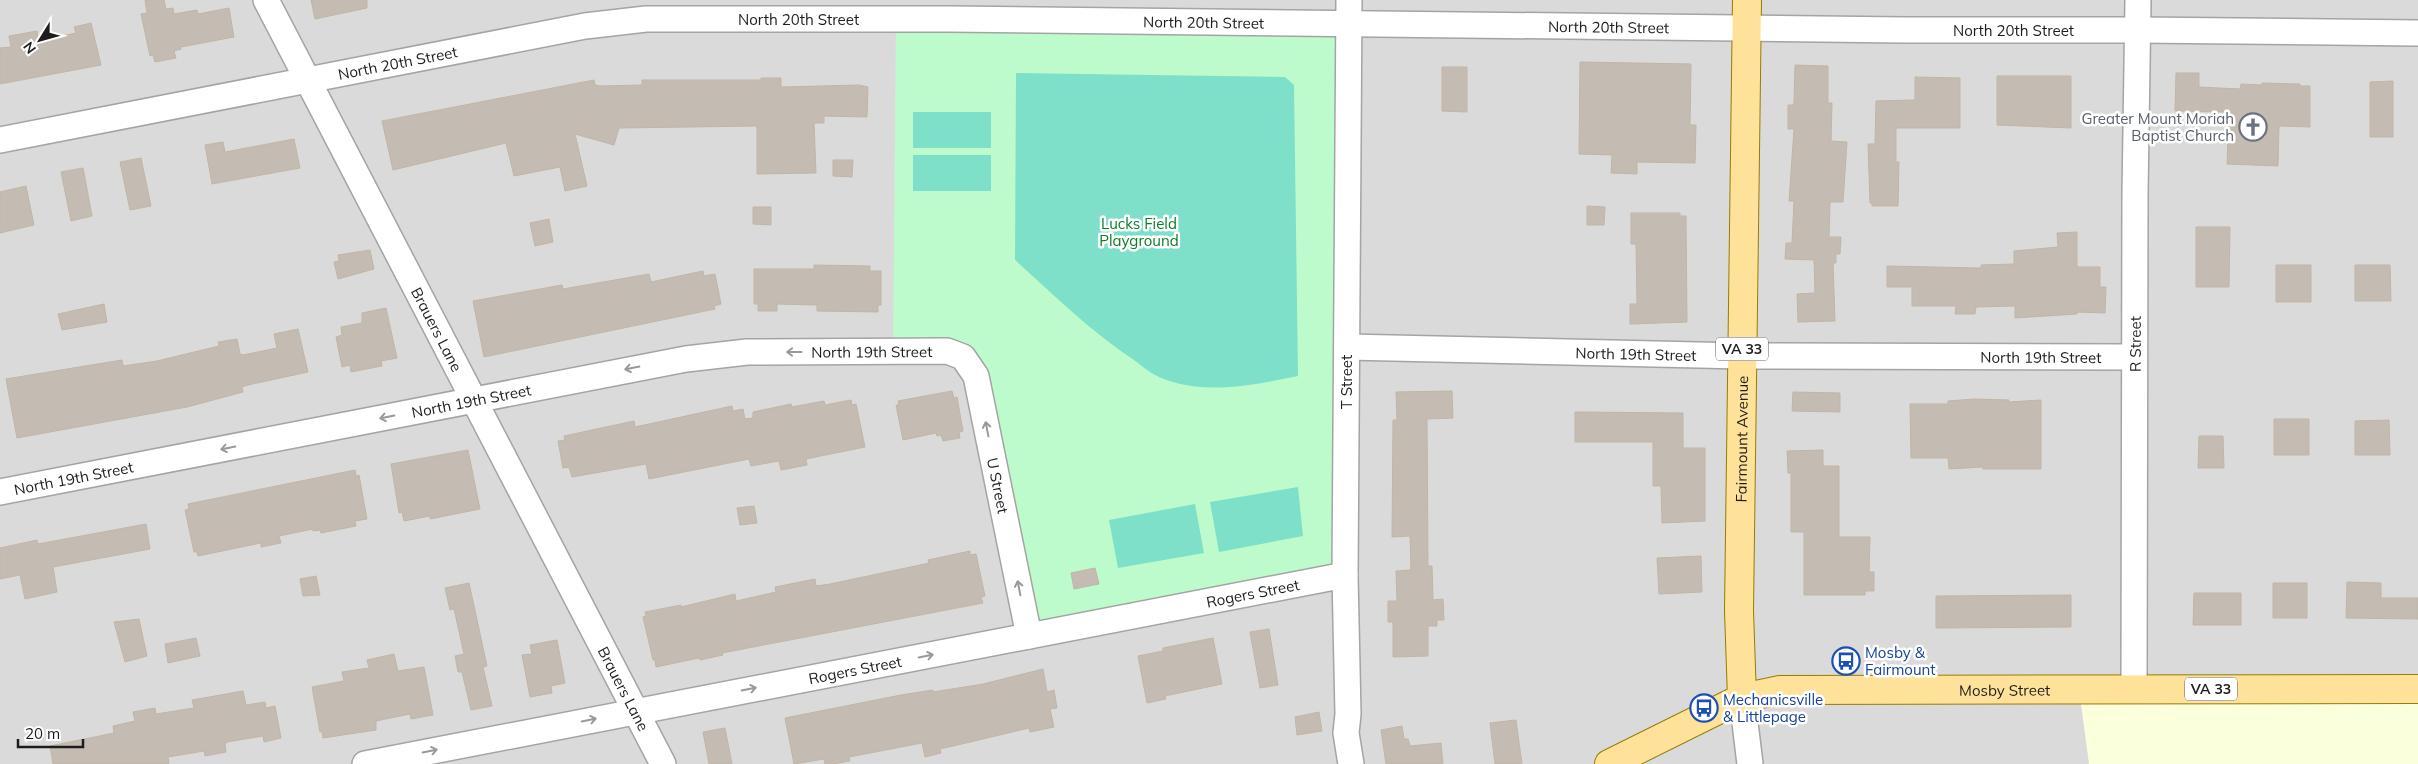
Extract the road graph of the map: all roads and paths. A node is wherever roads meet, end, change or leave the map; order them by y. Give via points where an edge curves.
1 (266, 0) edge
2 (1349, 0) edge
3 (1747, 0) edge
4 (2138, 0) edge
5 (949, 10) edge
6 (1348, 24) junction
7 (1747, 28) junction
8 (2137, 30) junction
9 (2418, 33) edge
10 (308, 80) junction
11 (0, 140) edge
12 (1346, 347) junction
13 (947, 351) joint
14 (1742, 356) junction
15 (2134, 357) junction
16 (474, 400) junction
17 (0, 492) edge
18 (1345, 575) junction
19 (1029, 636) junction
20 (2134, 688) junction
21 (2418, 689) edge
22 (1742, 698) junction
23 (636, 711) junction
24 (365, 764) edge
25 (663, 764) edge
26 (1351, 764) edge
27 (1609, 764) edge
28 (1750, 764) edge

1 - 10 street, Brauers Lane
2 - 6 street, T Street
3 - 7 main road, Fairmount Avenue / VA 33
4 - 8 street, R Street
5 - 6 street, North 20th Street
5 - 10 street, North 20th Street via 646,19 585,26
6 - 7 street, North 20th Street
6 - 12 street, T Street
7 - 8 street, North 20th Street
7 - 14 main road, Fairmount Avenue / VA 33
8 - 9 street, North 20th Street
8 - 15 street, R Street
10 - 11 street, North 20th Street
10 - 16 street, Brauers Lane
12 - 14 street, North 19th Street
12 - 18 street, T Street
13 -> 16 street, North 19th Street via 747,352 676,360
19 -> 13 street, U Street via 976,376 963,357
14 - 15 street, North 19th Street
14 - 22 main road, Fairmount Avenue / VA 33 via 1739,610
15 - 20 street, R Street
16 -> 17 street, North 19th Street
16 - 23 street, Brauers Lane
18 - 19 street, Rogers Street
18 - 26 street, T Street via 1346,733
23 -> 19 street, Rogers Street
20 - 21 main road, Mosby Street / VA 33
20 - 22 main road, Mosby Street / VA 33 via 1780,690
22 - 27 main road, Mosby Street
22 - 28 street
24 -> 23 street, Rogers Street
23 - 25 street, Brauers Lane

